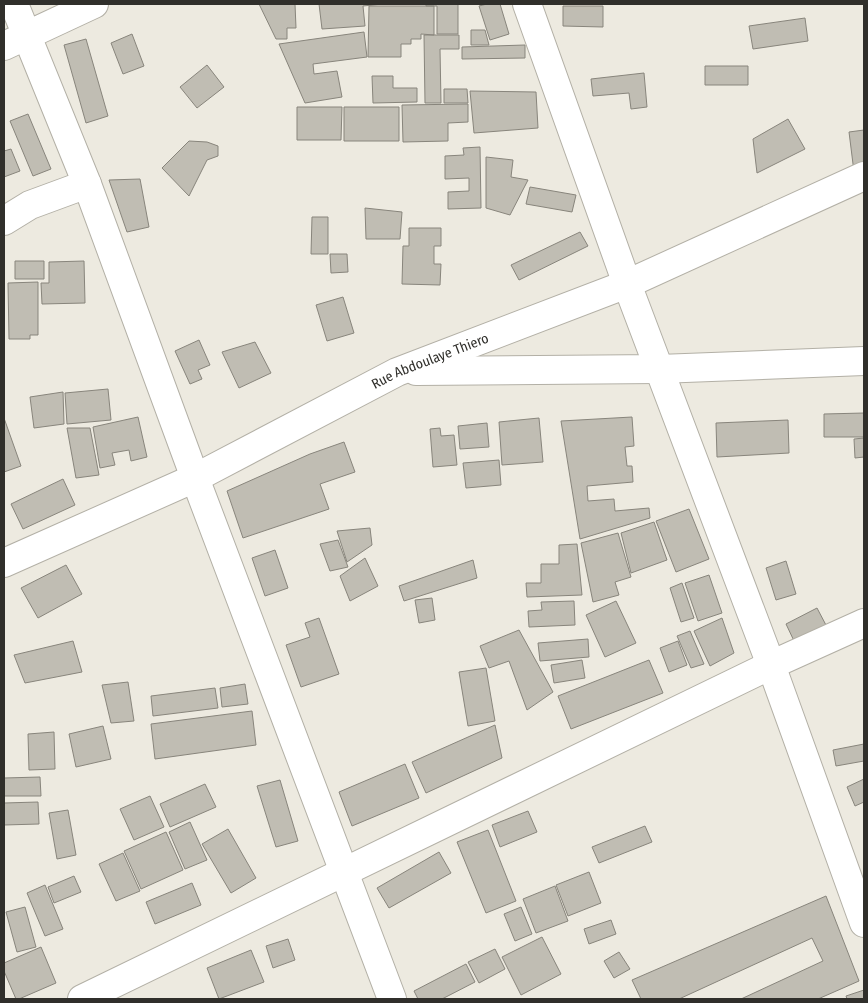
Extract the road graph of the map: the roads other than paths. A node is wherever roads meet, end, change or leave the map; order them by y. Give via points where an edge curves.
1 (14, 4) edge
2 (94, 4) edge
3 (527, 4) edge
4 (15, 41) edge
5 (864, 176) edge
6 (87, 184) junction
7 (4, 221) edge
8 (627, 284) junction
9 (864, 360) edge
10 (659, 369) junction
11 (397, 372) junction
12 (195, 478) junction
13 (4, 563) edge
14 (864, 623) edge
15 (771, 665) junction
16 (344, 872) junction
17 (864, 923) edge
18 (82, 999) edge
19 (392, 999) edge

1 - 4 street
2 - 4 street
3 - 8 street
4 - 6 street
5 - 8 street, Rue Abdoulaye Thiero
6 - 7 street via 30,205
6 - 12 street
8 - 10 street
8 - 11 street, Rue Abdoulaye Thiero
9 - 10 street
10 - 11 street
10 - 15 street
11 - 12 street, Rue Abdoulaye Thiero
12 - 13 street, Rue Abdoulaye Thiero
12 - 16 street
14 - 15 street
15 - 16 street
15 - 17 street
16 - 18 street
16 - 19 street

